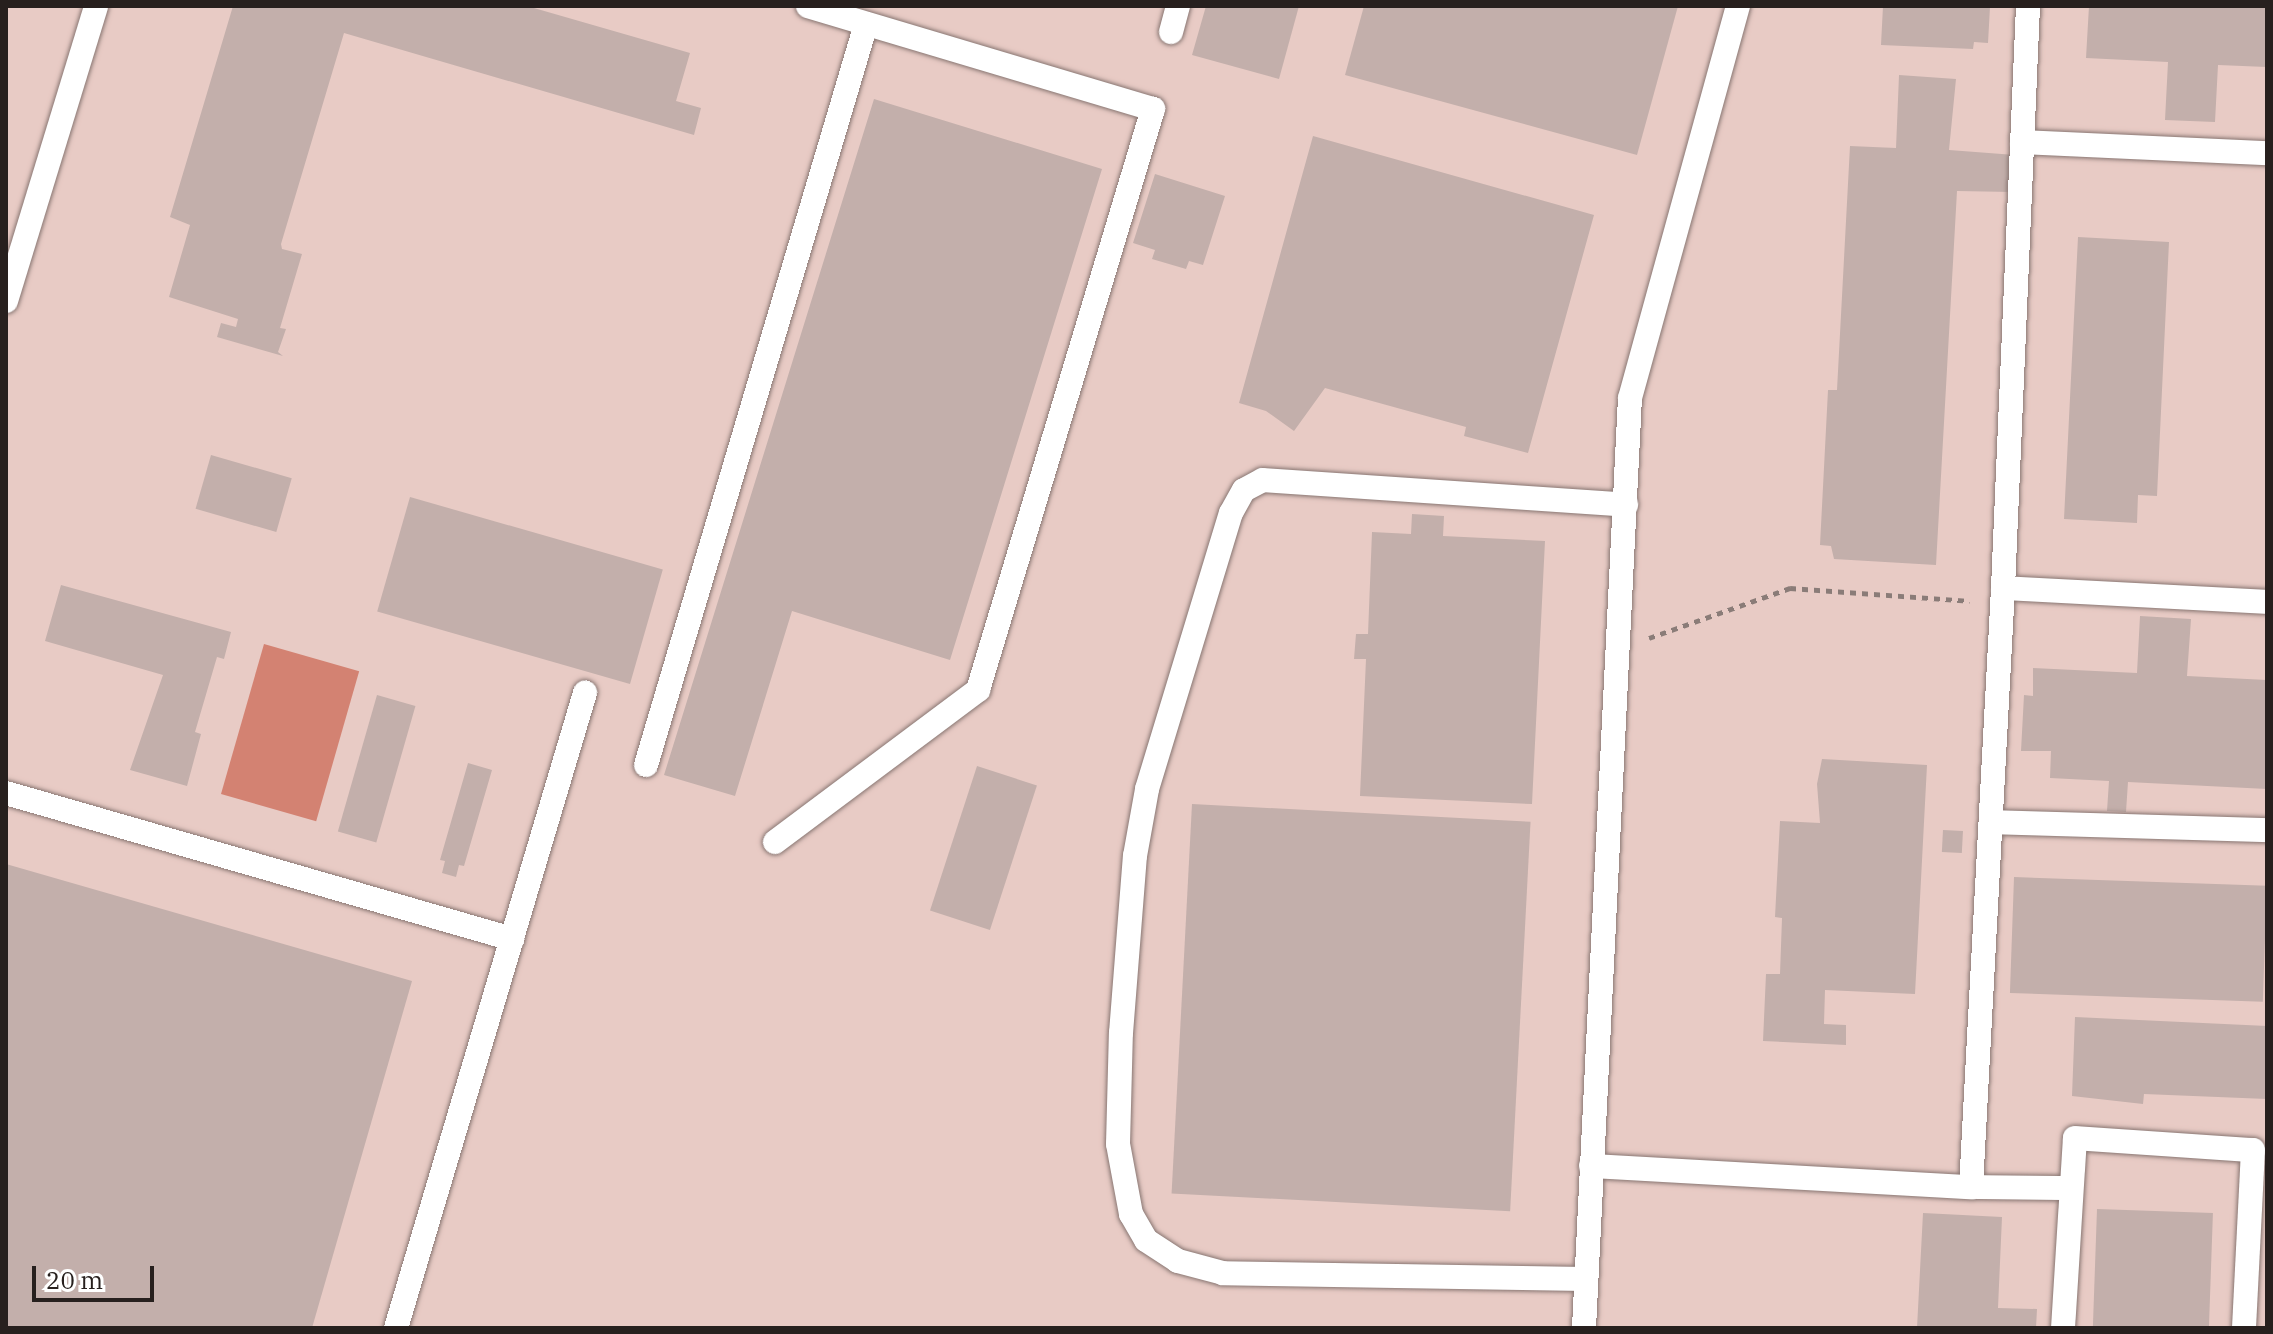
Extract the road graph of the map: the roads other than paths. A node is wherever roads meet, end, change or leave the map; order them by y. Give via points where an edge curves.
1 (96, 6) edge
2 (808, 6) edge
3 (1178, 6) edge
4 (1738, 6) edge
5 (2028, 6) edge
6 (866, 24) junction
7 (1171, 32) dead end
8 (2022, 142) junction
9 (2267, 153) edge
10 (6, 301) edge
11 (1626, 505) junction
12 (2003, 596) junction
13 (2267, 602) edge
14 (585, 693) dead end
15 (646, 765) dead end
16 (6, 793) edge
17 (1991, 822) junction
18 (2267, 830) edge
19 (775, 842) dead end
20 (512, 939) junction
21 (2260, 1150) edge
22 (1591, 1166) junction
23 (1971, 1187) junction
24 (2071, 1188) junction
25 (1585, 1279) junction
26 (396, 1328) edge
27 (1584, 1328) edge
28 (2063, 1328) edge
29 (2244, 1328) edge

1 - 10 lane
2 - 6 lane
3 - 7 lane
4 - 11 lane via 1630,398
5 - 8 lane
6 - 15 lane
6 - 19 lane via 1153,109 978,690
8 - 9 lane
8 - 12 lane
11 - 22 lane
11 - 25 lane via 1263,480 1244,490 1231,513 1147,789 1135,856 1121,1033 1118,1144 1131,1214 1146,1240 1178,1261 1223,1273
12 - 13 lane
12 - 17 lane
14 - 20 lane
16 - 20 lane
17 - 18 lane
17 - 23 lane
20 - 26 lane
21 - 24 lane via 2075,1138
21 - 29 lane
22 - 23 lane
22 - 25 lane
23 - 24 lane
24 - 28 lane
25 - 27 lane

